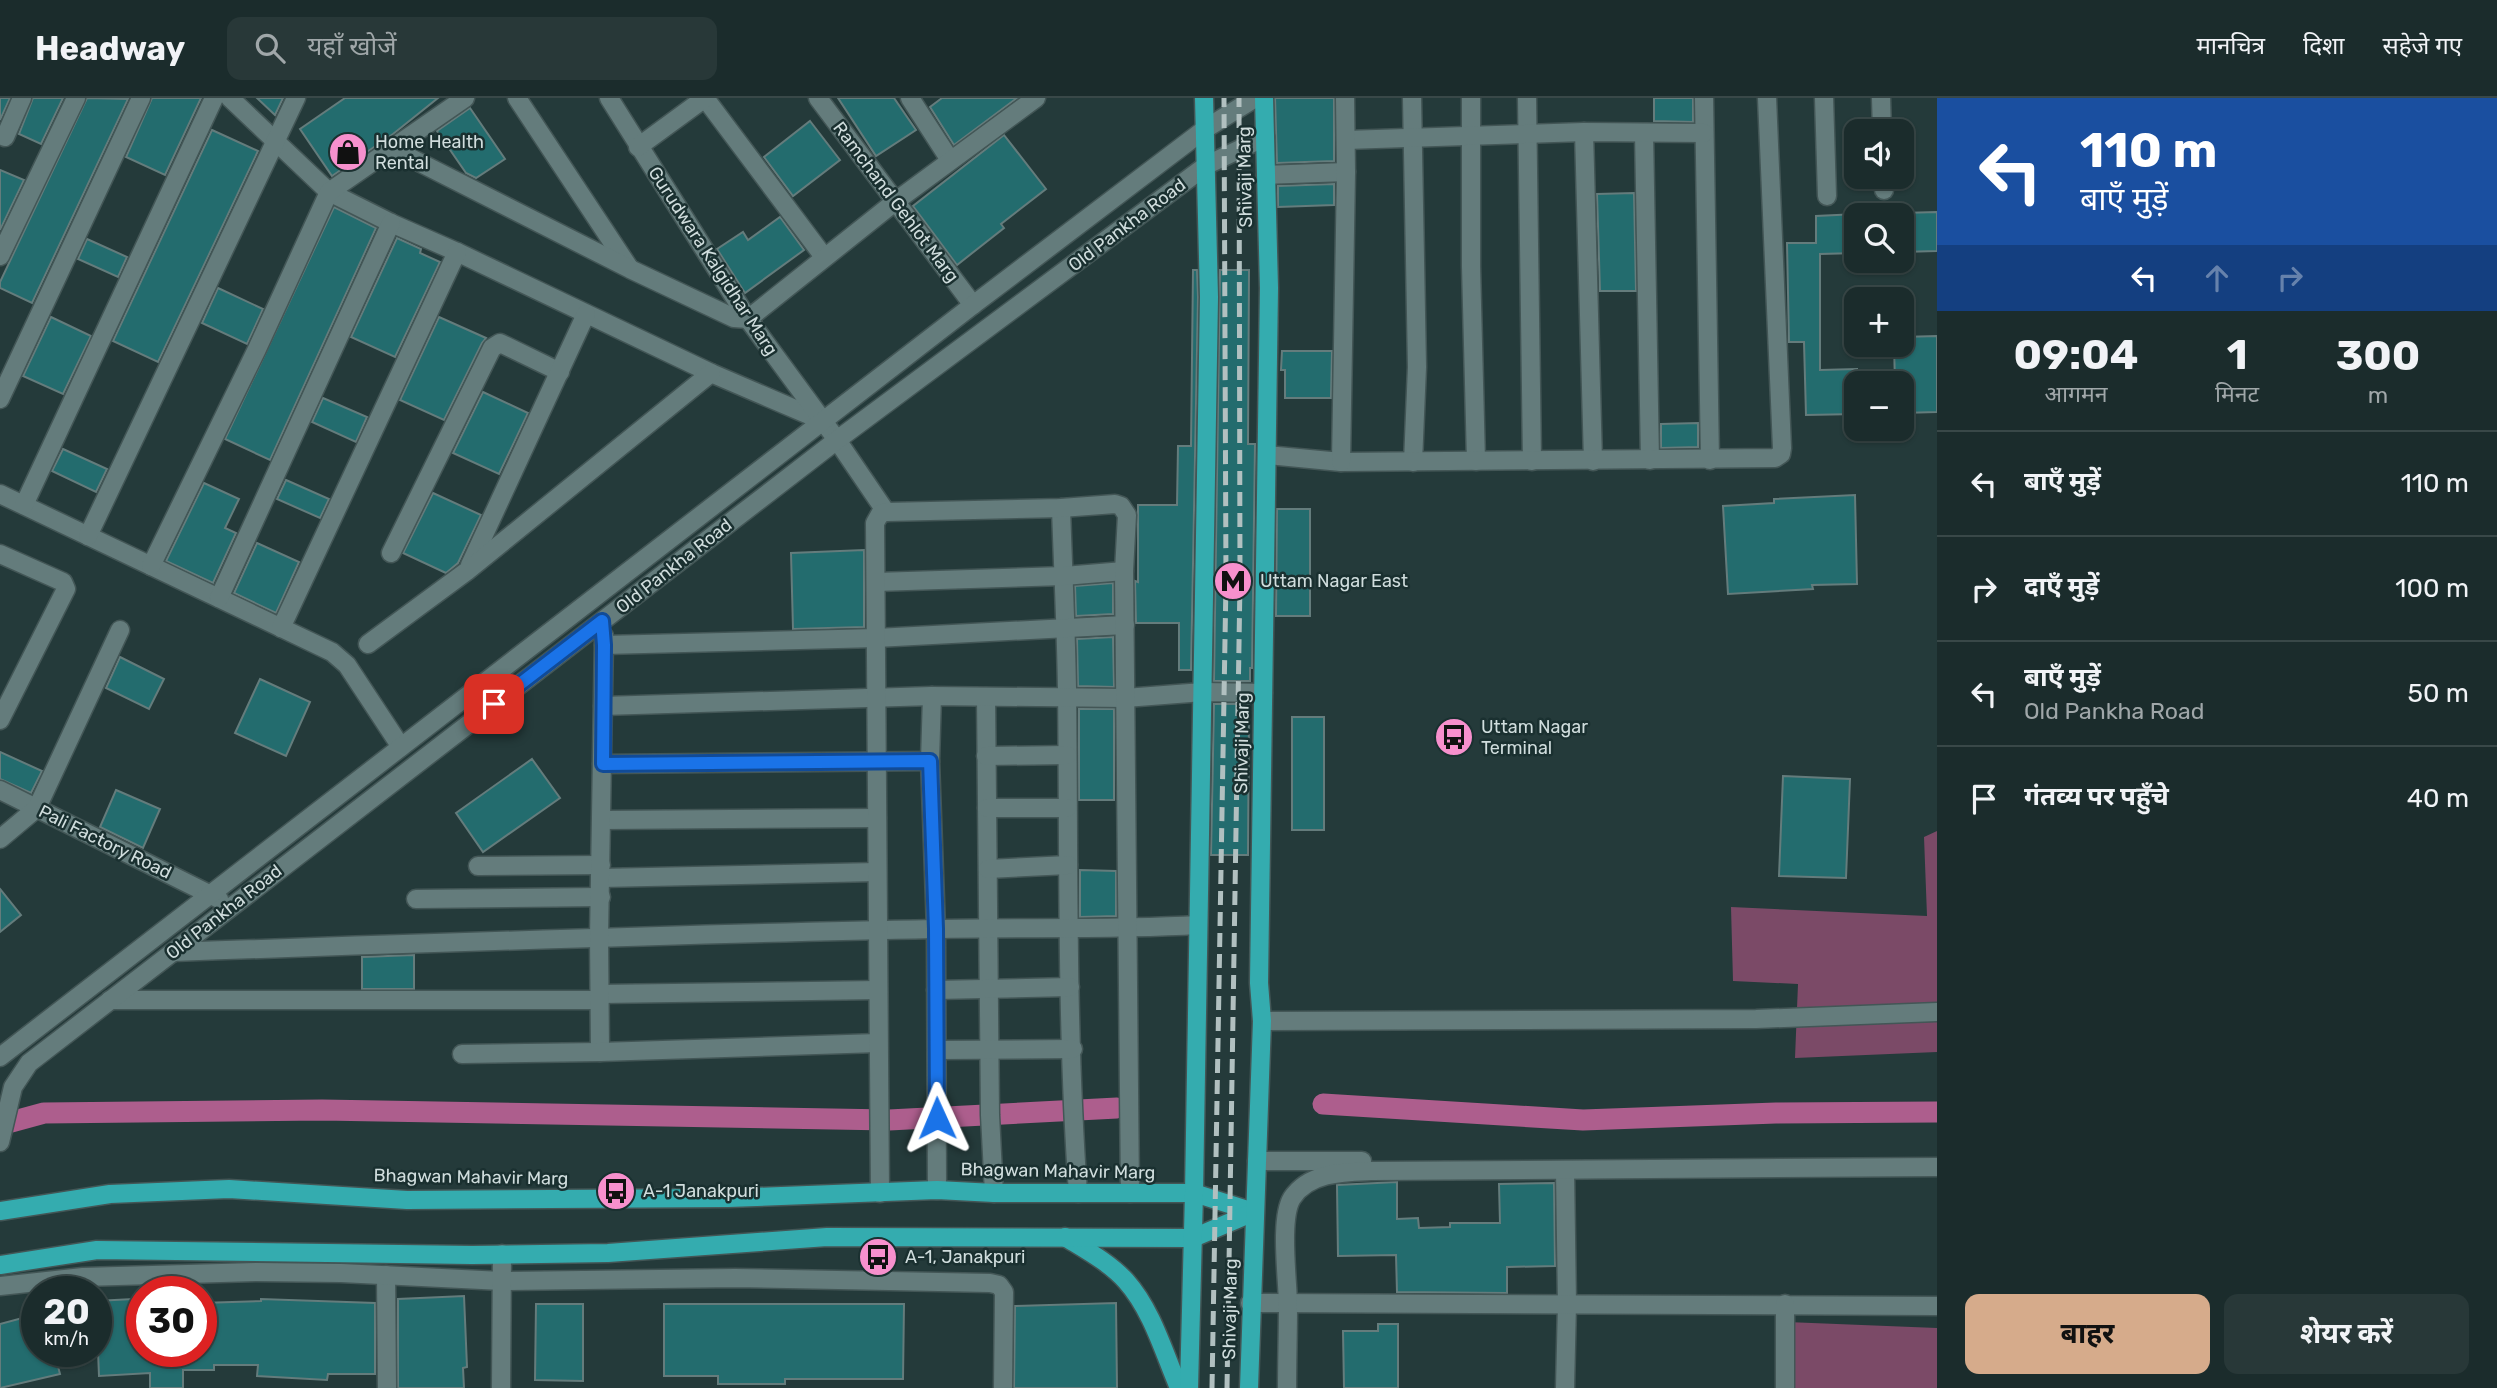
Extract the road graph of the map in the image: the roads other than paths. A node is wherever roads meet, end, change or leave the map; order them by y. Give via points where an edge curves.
1 (22, 98) edge
2 (76, 98) edge
3 (141, 98) edge
4 (214, 98) edge
5 (230, 98) edge
6 (296, 98) edge
7 (465, 98) edge
8 (517, 98) edge
9 (609, 98) edge
10 (705, 98) edge
11 (818, 98) edge
12 (1036, 98) edge
13 (1204, 98) edge
14 (1255, 98) edge
15 (1264, 98) edge
16 (1345, 98) edge
17 (1412, 98) edge
18 (1471, 98) edge
19 (1527, 98) edge
20 (1704, 98) edge
21 (1767, 98) edge
22 (1825, 98) edge
23 (1881, 98) edge
24 (919, 101) edge
25 (442, 104) edge
26 (1882, 119) edge
27 (1205, 129) junction
28 (1584, 132) junction
29 (1527, 133) junction
30 (1644, 133) junction
31 (1704, 133) junction
32 (1472, 135) junction
33 (5, 136) dead end
34 (1265, 137) junction
35 (1412, 138) junction
36 (1346, 140) junction
37 (275, 141) junction
38 (638, 147) junction
39 (393, 149) junction
40 (950, 160) junction
41 (1207, 165) junction
42 (1346, 172) junction
43 (1266, 175) junction
44 (329, 192) junction
45 (1827, 196) dead end
46 (896, 201) junction
47 (391, 223) junction
48 (457, 252) junction
49 (0, 256) edge
50 (824, 257) junction
51 (630, 269) junction
52 (973, 305) junction
53 (586, 314) junction
54 (748, 319) junction
55 (560, 372) junction
56 (711, 373) junction
57 (0, 399) edge
58 (823, 421) junction
59 (837, 440) junction
60 (1267, 455) junction
61 (1650, 460) junction
62 (1710, 460) junction
63 (1476, 461) junction
64 (1532, 461) junction
65 (1593, 461) junction
66 (1341, 462) junction
67 (1413, 462) junction
68 (0, 494) edge
69 (23, 505) junction
70 (1061, 508) junction
71 (886, 512) junction
72 (88, 536) junction
73 (391, 553) dead end
74 (1, 559) edge
75 (151, 566) junction
76 (1124, 571) junction
77 (467, 572) junction
78 (1064, 576) junction
79 (876, 582) junction
80 (219, 598) junction
81 (602, 621) junction
82 (1125, 625) junction
83 (1065, 626) junction
84 (281, 628) junction
85 (120, 630) dead end
86 (876, 638) junction
87 (368, 644) dead end
88 (604, 645) junction
89 (1203, 692) junction
90 (1263, 693) junction
91 (932, 696) junction
92 (986, 697) junction
93 (877, 698) junction
94 (1067, 698) junction
95 (1125, 698) junction
96 (603, 706) junction
97 (0, 720) edge
98 (401, 747) junction
99 (1067, 755) junction
100 (986, 756) junction
101 (877, 761) junction
102 (930, 761) junction
103 (603, 764) junction
104 (0, 790) edge
105 (37, 808) junction
106 (987, 808) junction
107 (1067, 808) junction
108 (877, 818) junction
109 (601, 820) junction
110 (0, 839) edge
111 (1068, 865) junction
112 (478, 866) dead end
113 (988, 869) junction
114 (601, 871) junction
115 (877, 872) junction
116 (210, 894) junction
117 (601, 897) junction
118 (416, 899) dead end
119 (232, 906) junction
120 (1198, 925) junction
121 (936, 929) junction
122 (988, 929) junction
123 (1126, 929) junction
124 (1068, 930) junction
125 (877, 931) junction
126 (599, 937) junction
127 (173, 952) junction
128 (1070, 987) junction
129 (990, 988) junction
130 (878, 990) junction
131 (936, 990) junction
132 (600, 997) junction
133 (110, 1000) junction
134 (1937, 1012) edge
135 (1262, 1021) junction
136 (878, 1043) junction
137 (991, 1048) junction
138 (1073, 1049) junction
139 (936, 1050) junction
140 (600, 1052) junction
141 (462, 1054) dead end
142 (0, 1057) edge
143 (0, 1142) edge
144 (1937, 1156) edge
145 (1257, 1161) junction
146 (1937, 1167) edge
147 (1565, 1171) junction
148 (937, 1190) junction
149 (994, 1193) junction
150 (1078, 1193) junction
151 (1129, 1193) junction
152 (1194, 1193) junction
153 (880, 1194) junction
154 (0, 1211) edge
155 (1254, 1212) junction
156 (1065, 1237) junction
157 (1193, 1238) junction
158 (502, 1254) junction
159 (0, 1265) edge
160 (386, 1275) junction
161 (502, 1281) junction
162 (0, 1286) edge
163 (1250, 1303) junction
164 (1288, 1303) junction
165 (1567, 1304) junction
166 (1785, 1304) junction
167 (1937, 1306) edge
168 (387, 1388) edge
169 (501, 1388) edge
170 (1003, 1388) edge
171 (1179, 1388) edge
172 (1189, 1388) edge
173 (1249, 1388) edge
174 (1287, 1388) edge
175 (1565, 1388) edge
176 (1785, 1388) edge

1 - 33 street
2 - 49 street
3 - 57 street
4 - 69 street
5 - 37 street
6 - 37 street
7 - 25 street
8 - 51 street
9 - 38 street, Gurudwara Kalgidhar Marg
10 - 38 street
10 - 50 street
11 - 46 street, Ramchand Gehlot Marg
12 - 40 street
13 - 27 main road
14 - 27 street, Old Pankha Road
15 - 34 main road, Shivaji Marg
16 - 36 street
17 - 35 street
18 - 32 street
19 - 29 street
20 - 31 street
21 - 62 street via 1782,448 1781,454 1769,459
22 - 45 street
23 - 26 street
24 - 40 street
25 - 39 street
27 - 41 main road
27 - 52 street, Old Pankha Road
28 - 29 street
28 - 30 street
28 - 65 street
29 - 32 street
29 - 64 street
30 - 31 street
30 - 61 street
31 - 62 street
32 - 35 street
32 - 63 street
34 - 41 street, Old Pankha Road
34 - 43 main road, Shivaji Marg
35 - 36 street
35 - 67 street via 1417,366
36 - 42 street
37 - 44 street
37 - 72 street
38 - 54 street, Gurudwara Kalgidhar Marg
39 - 44 street
39 - 51 street
40 - 46 street
41 - 59 street, Old Pankha Road
41 - 89 main road
42 - 43 street
42 - 66 street
43 - 60 main road, Shivaji Marg
44 - 47 street
44 - 75 street
46 - 50 street
46 - 52 street, Ramchand Gehlot Marg
47 - 48 street
47 - 80 street
48 - 53 street
48 - 84 street
50 - 54 street
51 - 54 street via 734,318
52 - 58 street, Old Pankha Road
53 - 55 street
53 - 56 street
54 - 58 street, Gurudwara Kalgidhar Marg
55 - 73 street via 495,344
55 - 77 street
56 - 58 street
56 - 77 street
58 - 59 street, Gurudwara Kalgidhar Marg
58 - 98 street, Old Pankha Road
59 - 71 street, Gurudwara Kalgidhar Marg
59 - 81 street, Old Pankha Road
60 - 66 street
60 - 90 main road, Shivaji Marg
61 - 62 street
61 - 65 street
63 - 64 street
63 - 67 street
64 - 65 street
66 - 67 street
68 - 69 street
69 - 72 street
70 - 71 street
70 - 76 street via 1115,504 1125,510
70 - 78 street
71 - 79 street via 875,523
72 - 75 street
74 - 97 street via 62,582 66,589
75 - 80 street
76 - 78 street
76 - 82 street
77 - 87 street
78 - 79 street
78 - 83 street
79 - 86 street
80 - 84 street
81 - 88 street
81 - 119 street, Old Pankha Road
82 - 83 street
82 - 95 street
83 - 86 street
83 - 94 street
84 - 98 street via 340,658
85 - 105 street
86 - 88 street
86 - 93 street
88 - 96 street
89 - 90 street
89 - 95 street
89 - 120 main road
90 - 135 main road, Shivaji Marg
91 - 92 street
91 - 93 street
91 - 102 street
92 - 94 street
92 - 100 street
93 - 96 street
93 - 101 street
94 - 95 street
94 - 99 street
95 - 123 street
96 - 103 street
98 - 116 street, Old Pankha Road
99 - 100 street
99 - 107 street
100 - 106 street
101 - 102 street
101 - 103 street
101 - 108 street
102 - 121 street
103 - 109 street
104 - 105 street, Pali Factory Road
105 - 110 street
105 - 116 street, Pali Factory Road
106 - 107 street
106 - 113 street
107 - 111 street
108 - 109 street
108 - 115 street
109 - 114 street
111 - 113 street
111 - 124 street
112 - 114 street
113 - 122 street
114 - 115 street
114 - 117 street
115 - 125 street
116 - 119 street, Pali Factory Road
116 - 142 street, Old Pankha Road
117 - 118 street
117 - 126 street
119 - 127 street, Old Pankha Road
120 - 123 street
120 - 152 main road
121 - 122 street
121 - 125 street
121 - 131 street
122 - 124 street
122 - 129 street
123 - 124 street
123 - 151 street
124 - 128 street
125 - 126 street
125 - 130 street
126 - 127 street
126 - 132 street
127 - 133 street, Old Pankha Road
128 - 129 street
128 - 138 street
129 - 131 street
129 - 137 street
130 - 132 street
130 - 136 street
131 - 139 street
132 - 133 street
132 - 140 street
133 - 143 street, Old Pankha Road via 29,1063 13,1087
134 - 135 street via 1756,1019
135 - 145 main road, Shivaji Marg
136 - 140 street
136 - 153 street
137 - 138 street
137 - 139 street
137 - 149 street
138 - 150 street
139 - 148 street
140 - 141 street
144 - 145 street
145 - 155 main road, Shivaji Marg
146 - 147 street
147 - 164 street via 1344,1172 1311,1182 1293,1197 1289,1207 1285,1247
147 - 165 street
148 - 149 main road, Bhagwan Mahavir Marg
148 - 153 main road, Bhagwan Mahavir Marg
149 - 150 main road, Bhagwan Mahavir Marg
150 - 151 main road, Bhagwan Mahavir Marg
151 - 152 main road, Bhagwan Mahavir Marg
152 - 155 main road, Bhagwan Mahavir Marg
152 - 157 main road
153 - 154 main road, Bhagwan Mahavir Marg via 407,1199 229,1189 110,1194
155 - 157 main road
155 - 163 main road, Shivaji Marg
156 - 157 main road
156 - 158 main road via 827,1237 608,1253
156 - 171 main road via 1127,1282 1143,1306
157 - 172 main road
158 - 159 main road via 97,1250
158 - 161 street
160 - 161 street
160 - 162 street via 138,1274
160 - 168 street
161 - 169 street
161 - 170 street via 735,1278 990,1283 1004,1292
163 - 164 street
163 - 173 main road, Shivaji Marg
164 - 165 street
164 - 174 street
165 - 166 street
165 - 175 street
166 - 167 street
166 - 176 street

